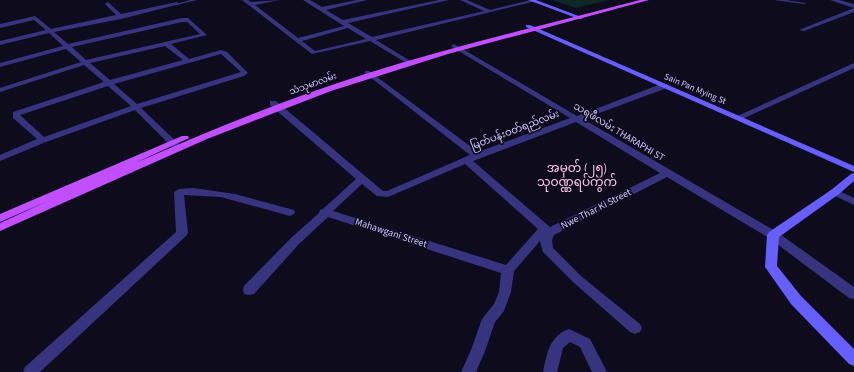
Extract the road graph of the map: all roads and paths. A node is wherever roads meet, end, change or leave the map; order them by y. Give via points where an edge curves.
1 (170, 0) edge
2 (195, 0) edge
3 (246, 0) edge
4 (277, 0) edge
5 (306, 0) edge
6 (364, 0) edge
7 (446, 0) edge
8 (463, 0) edge
9 (532, 0) edge
10 (631, 0) edge
11 (646, 0) edge
12 (776, 0) edge
13 (833, 0) edge
14 (804, 3) dead end
15 (108, 4) dead end
16 (177, 4) junction
17 (251, 4) junction
18 (854, 6) edge
19 (321, 9) junction
20 (854, 10) edge
21 (489, 11) junction
22 (577, 16) junction
23 (121, 17) junction
24 (343, 22) junction
25 (0, 26) edge
26 (350, 26) junction
27 (532, 28) junction
28 (50, 30) junction
29 (802, 30) dead end
30 (370, 39) junction
31 (297, 40) junction
32 (166, 43) junction
33 (0, 44) edge
34 (68, 46) junction
35 (457, 48) junction
36 (188, 61) junction
37 (86, 62) junction
38 (408, 62) junction
39 (0, 65) edge
40 (854, 65) edge
41 (369, 73) junction
42 (109, 83) junction
43 (664, 86) junction
44 (0, 90) edge
45 (276, 105) junction
46 (136, 106) junction
47 (737, 118) junction
48 (576, 119) junction
49 (43, 140) junction
50 (175, 146) junction
51 (477, 156) junction
52 (0, 158) edge
53 (466, 160) junction
54 (854, 169) edge
55 (667, 173) junction
56 (854, 176) edge
57 (363, 178) junction
58 (835, 192) junction
59 (854, 202) edge
60 (290, 212) dead end
61 (324, 212) junction
62 (0, 218) edge
63 (0, 226) edge
64 (548, 231) junction
65 (773, 235) junction
66 (508, 270) junction
67 (249, 290) dead end
68 (854, 294) edge
69 (635, 328) dead end
70 (854, 359) edge
71 (30, 372) edge
72 (468, 372) edge
73 (550, 372) edge
74 (600, 372) edge

1 - 16 street
2 - 16 lane
3 - 17 street
4 - 17 street
5 - 19 street
6 - 19 street
7 - 24 street
8 - 21 street
9 - 21 street
9 - 22 street
10 - 22 main road, သံသုမာလမ်း
11 - 22 main road, သံသုမာလမ်း
12 - 14 lane
13 - 18 street
15 - 23 street
16 - 23 street
17 - 31 street
19 - 24 street
20 - 29 street
21 - 30 street
22 - 27 main road, သံသုမာလမ်း
23 - 28 street
24 - 26 street
25 - 28 street via 35,18
26 - 30 street
26 - 31 street
27 - 35 main road, သံသုမာလမ်း
27 - 43 street, Sain Pan Mying St
28 - 33 street
28 - 34 street
30 - 31 street via 314,53
30 - 38 street
32 - 34 street via 204,35 188,20 182,20
32 - 36 street
32 - 37 street
34 - 37 street
34 - 39 street
35 - 38 main road, သံသုမာလမ်း
35 - 48 street, သရဖီလမ်း THARAPHI ST
36 - 42 street
36 - 46 street via 221,52 226,53 245,73
37 - 42 street
37 - 44 street
38 - 41 main road, သံသုမာလမ်း
40 - 47 street
41 - 45 main road, သံသုမာလမ်း
41 - 51 street
42 - 46 street
42 - 49 street via 16,114
43 - 47 street, Sain Pan Mying St
43 - 48 street, မြတ်ပန်းဝတ်ရည်လမ်း
45 - 50 main road, သံသုမာလမ်း
45 - 57 street
46 - 49 street
46 - 50 street
47 - 54 street, Sain Pan Mying St
48 - 51 street, မြတ်ပန်းဝတ်ရည်လမ်း
48 - 55 street, သရဖီလမ်း THARAPHI ST
49 - 52 street
50 - 62 main road, သံသုမာလမ်း
50 - 63 main road, သံသုမာလမ်း
51 - 53 street, မြတ်ပန်းဝတ်ရည်လမ်း
53 - 57 street, မြတ်ပန်းဝတ်ရည်လမ်း via 388,194 376,191
53 - 64 street
55 - 64 street, Nwe Thar Ki Street
55 - 65 street, သရဖီလမ်း THARAPHI ST
56 - 58 street
57 - 61 street
58 - 59 street
58 - 65 street
60 - 71 street via 233,197 193,191 179,192 182,233
61 - 66 street, Mahawgani Street
61 - 67 street
64 - 66 street, Nwe Thar Ki Street
64 - 69 street via 547,248 577,279
65 - 68 street, သရဖီလမ်း THARAPHI ST
65 - 70 street via 771,268 796,300
66 - 72 street via 505,292 499,307 489,320
73 - 74 street via 557,345 569,335 585,343

